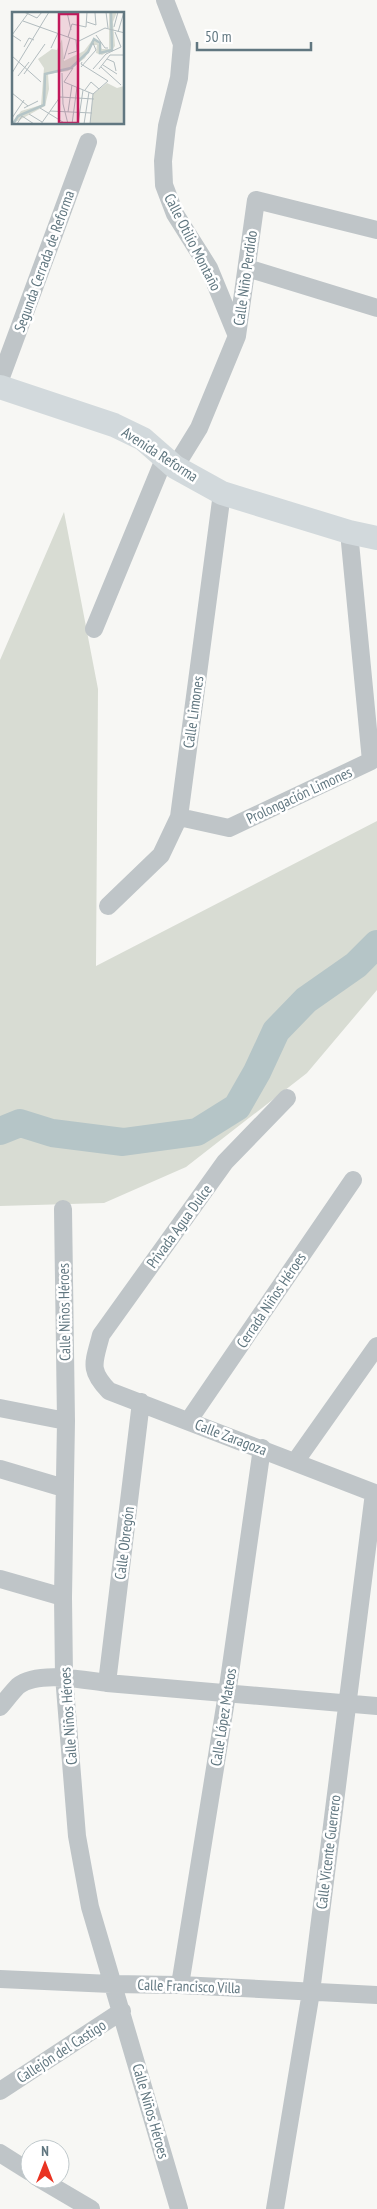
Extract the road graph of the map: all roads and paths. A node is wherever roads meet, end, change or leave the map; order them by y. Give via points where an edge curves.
1 (165, 0) edge
2 (88, 142) dead end
3 (377, 230) edge
4 (247, 268) junction
5 (377, 308) edge
6 (237, 336) junction
7 (0, 380) edge
8 (0, 387) edge
9 (170, 462) junction
10 (222, 493) junction
11 (349, 532) junction
12 (377, 537) edge
13 (94, 629) dead end
14 (372, 710) edge
15 (179, 817) junction
16 (108, 906) dead end
17 (287, 1098) dead end
18 (352, 1180) dead end
19 (62, 1209) dead end
20 (377, 1346) edge
21 (94, 1369) joint
22 (141, 1402) junction
23 (0, 1408) edge
24 (189, 1420) junction
25 (66, 1421) junction
26 (262, 1448) junction
27 (295, 1462) junction
28 (0, 1469) edge
29 (64, 1488) junction
30 (376, 1494) edge
31 (0, 1579) edge
32 (63, 1597) junction
33 (70, 1677) junction
34 (101, 1682) junction
35 (227, 1694) junction
36 (346, 1704) junction
37 (377, 1706) edge
38 (0, 1707) edge
39 (0, 1979) edge
40 (112, 1984) junction
41 (180, 1985) junction
42 (311, 1992) junction
43 (377, 1995) edge
44 (122, 2010) junction
45 (0, 2091) edge
46 (0, 2153) edge
47 (20, 2166) edge
48 (57, 2189) edge
49 (91, 2209) edge
50 (179, 2209) edge
51 (275, 2209) edge

1 - 6 street, Calle Otilio Montaño via 182,44 179,78 167,126 164,185 175,214 209,268
2 - 7 street, Segunda Cerrada de Reforma
3 - 4 street, Calle Niño Perdido via 256,200
4 - 5 street
4 - 6 street, Calle Niño Perdido
6 - 9 street, Calle Niño Perdido via 199,428
8 - 9 street, Avenida Reforma via 114,425 143,440
9 - 10 street, Avenida Reforma
9 - 13 street, Calle Niño Perdido
10 - 11 street, Avenida Reforma
10 - 15 street, Calle Limones
11 - 12 street, Avenida Reforma
11 - 14 street, Prolongación Limones
14 - 15 street, Prolongación Limones via 371,761 229,828
15 - 16 street, Calle Limones via 161,855
17 - 21 street, Privada Agua Dulce via 225,1162 157,1257 101,1336
18 - 24 street, Cerrada Niños Héroes
19 - 25 street, Calle Niños Héroes
20 - 27 street
21 - 22 street, Calle Zaragoza via 97,1378 109,1391
22 - 24 street, Calle Zaragoza
22 - 34 street, Calle Obregón
23 - 25 street
24 - 26 street, Calle Zaragoza
25 - 29 street, Calle Niños Héroes
26 - 27 street, Calle Zaragoza
26 - 35 street, Calle López Mateos
27 - 30 street, Calle Zaragoza
28 - 29 street
29 - 32 street, Calle Niños Héroes
30 - 36 street, Calle Vicente Guerrero
31 - 32 street
32 - 33 street, Calle Niños Héroes
33 - 34 street
33 - 38 street via 39,1678 20,1684
33 - 40 street, Calle Niños Héroes via 77,1836 90,1907
34 - 35 street
35 - 36 street
35 - 41 street, Calle López Mateos
36 - 37 street
36 - 42 street, Calle Vicente Guerrero
39 - 40 street, Calle Francisco Villa
40 - 41 street, Calle Francisco Villa
40 - 44 street, Calle Niños Héroes
41 - 42 street, Calle Francisco Villa
42 - 43 street, Calle Francisco Villa
42 - 51 street, Calle Vicente Guerrero
44 - 45 street, Callejón del Castigo
44 - 50 street, Calle Niños Héroes
46 - 47 street
48 - 49 street

